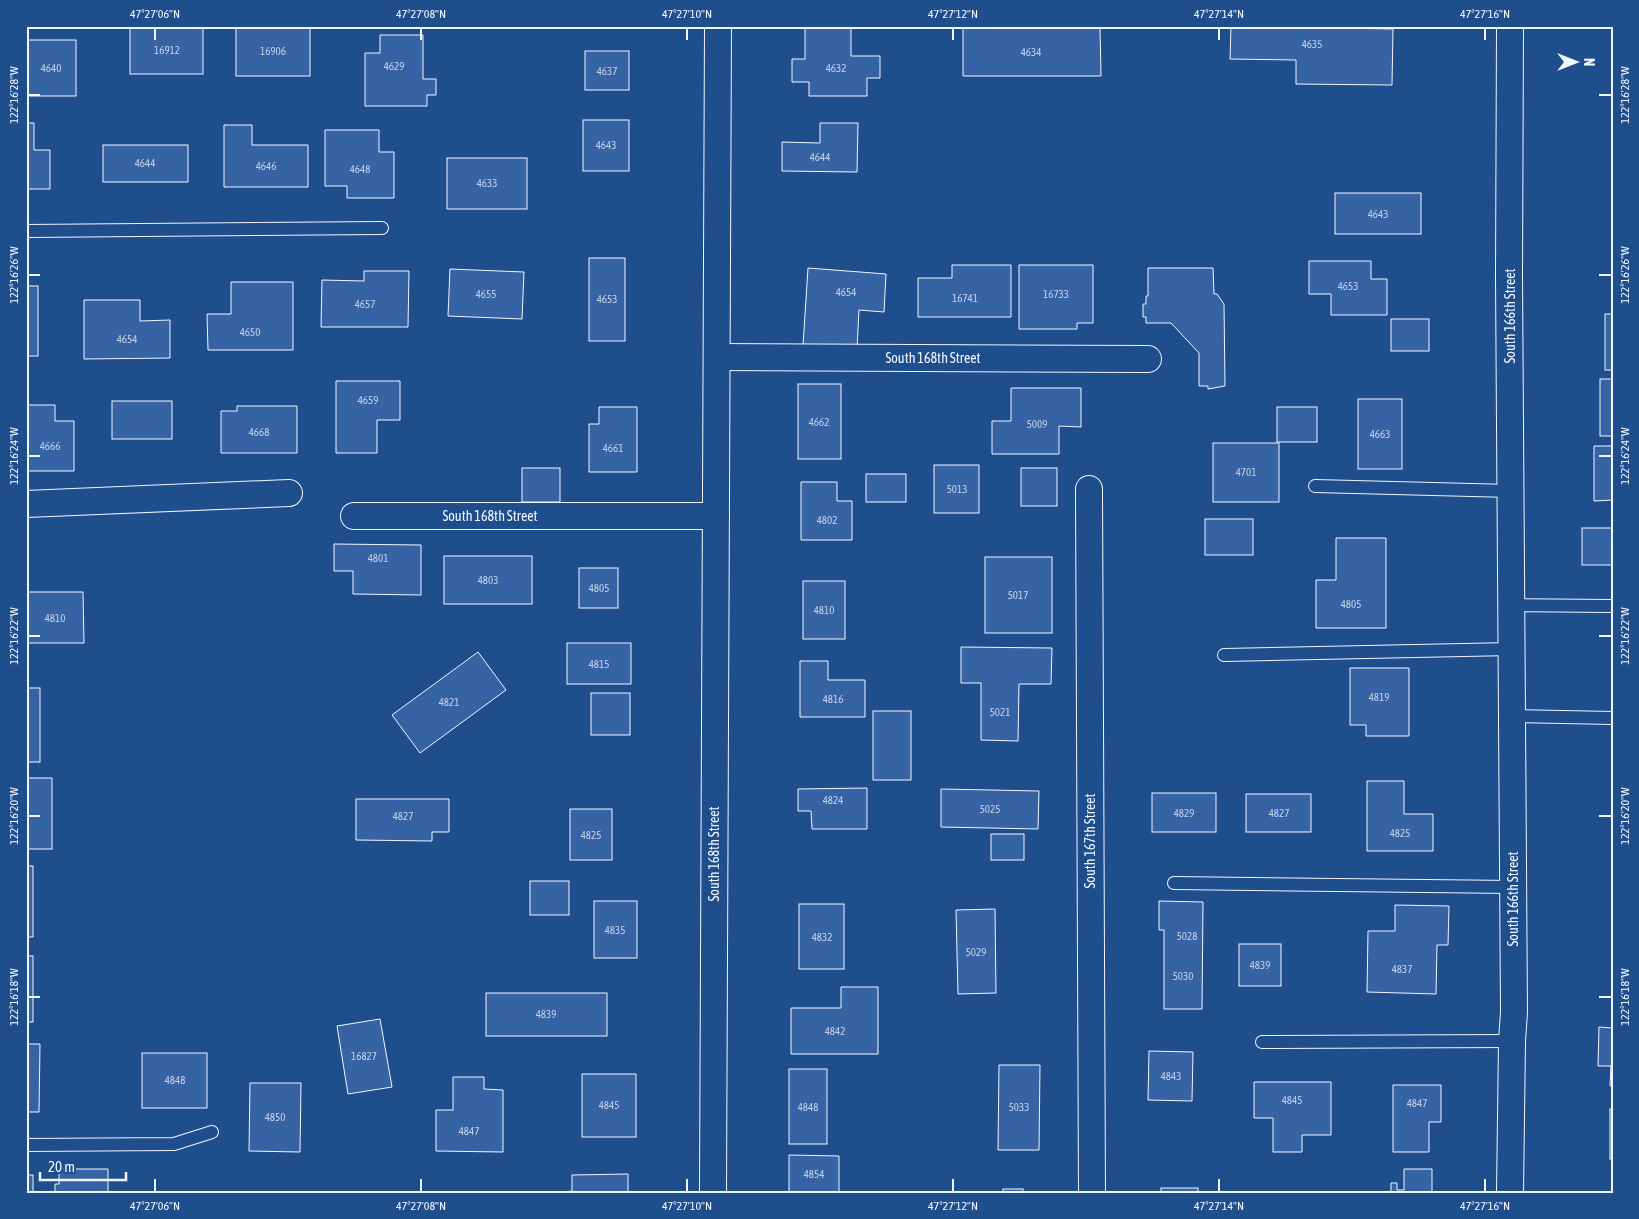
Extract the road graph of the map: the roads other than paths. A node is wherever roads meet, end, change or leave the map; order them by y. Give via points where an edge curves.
1 (718, 26) edge
2 (1510, 26) edge
3 (382, 228) dead end
4 (26, 231) edge
5 (717, 357) junction
6 (1148, 359) dead end
7 (1315, 486) dead end
8 (1088, 489) dead end
9 (1511, 491) junction
10 (289, 492) dead end
11 (26, 504) edge
12 (354, 516) dead end
13 (716, 516) junction
14 (1511, 605) junction
15 (1613, 606) edge
16 (1512, 649) junction
17 (1224, 656) dead end
18 (1511, 716) junction
19 (1613, 718) edge
20 (1174, 883) dead end
21 (1513, 887) junction
22 (1512, 1041) junction
23 (1262, 1042) dead end
24 (212, 1132) dead end
25 (26, 1145) edge
26 (713, 1193) edge
27 (1092, 1193) edge
28 (1510, 1193) edge

1 - 5 street, South 168th Street
2 - 9 street, South 166th Street
3 - 4 lane
5 - 6 street, South 168th Street
5 - 13 street, South 168th Street
7 - 9 lane
8 - 27 street, South 167th Street
9 - 14 street, South 166th Street
10 - 11 street
12 - 13 street, South 168th Street
13 - 26 street, South 168th Street
14 - 15 lane
14 - 16 street, South 166th Street
16 - 17 lane
16 - 18 street, South 166th Street
18 - 19 lane
18 - 21 street, South 166th Street
20 - 21 lane
21 - 22 street, South 166th Street
22 - 23 lane
22 - 28 street, South 166th Street
24 - 25 lane via 174,1144

